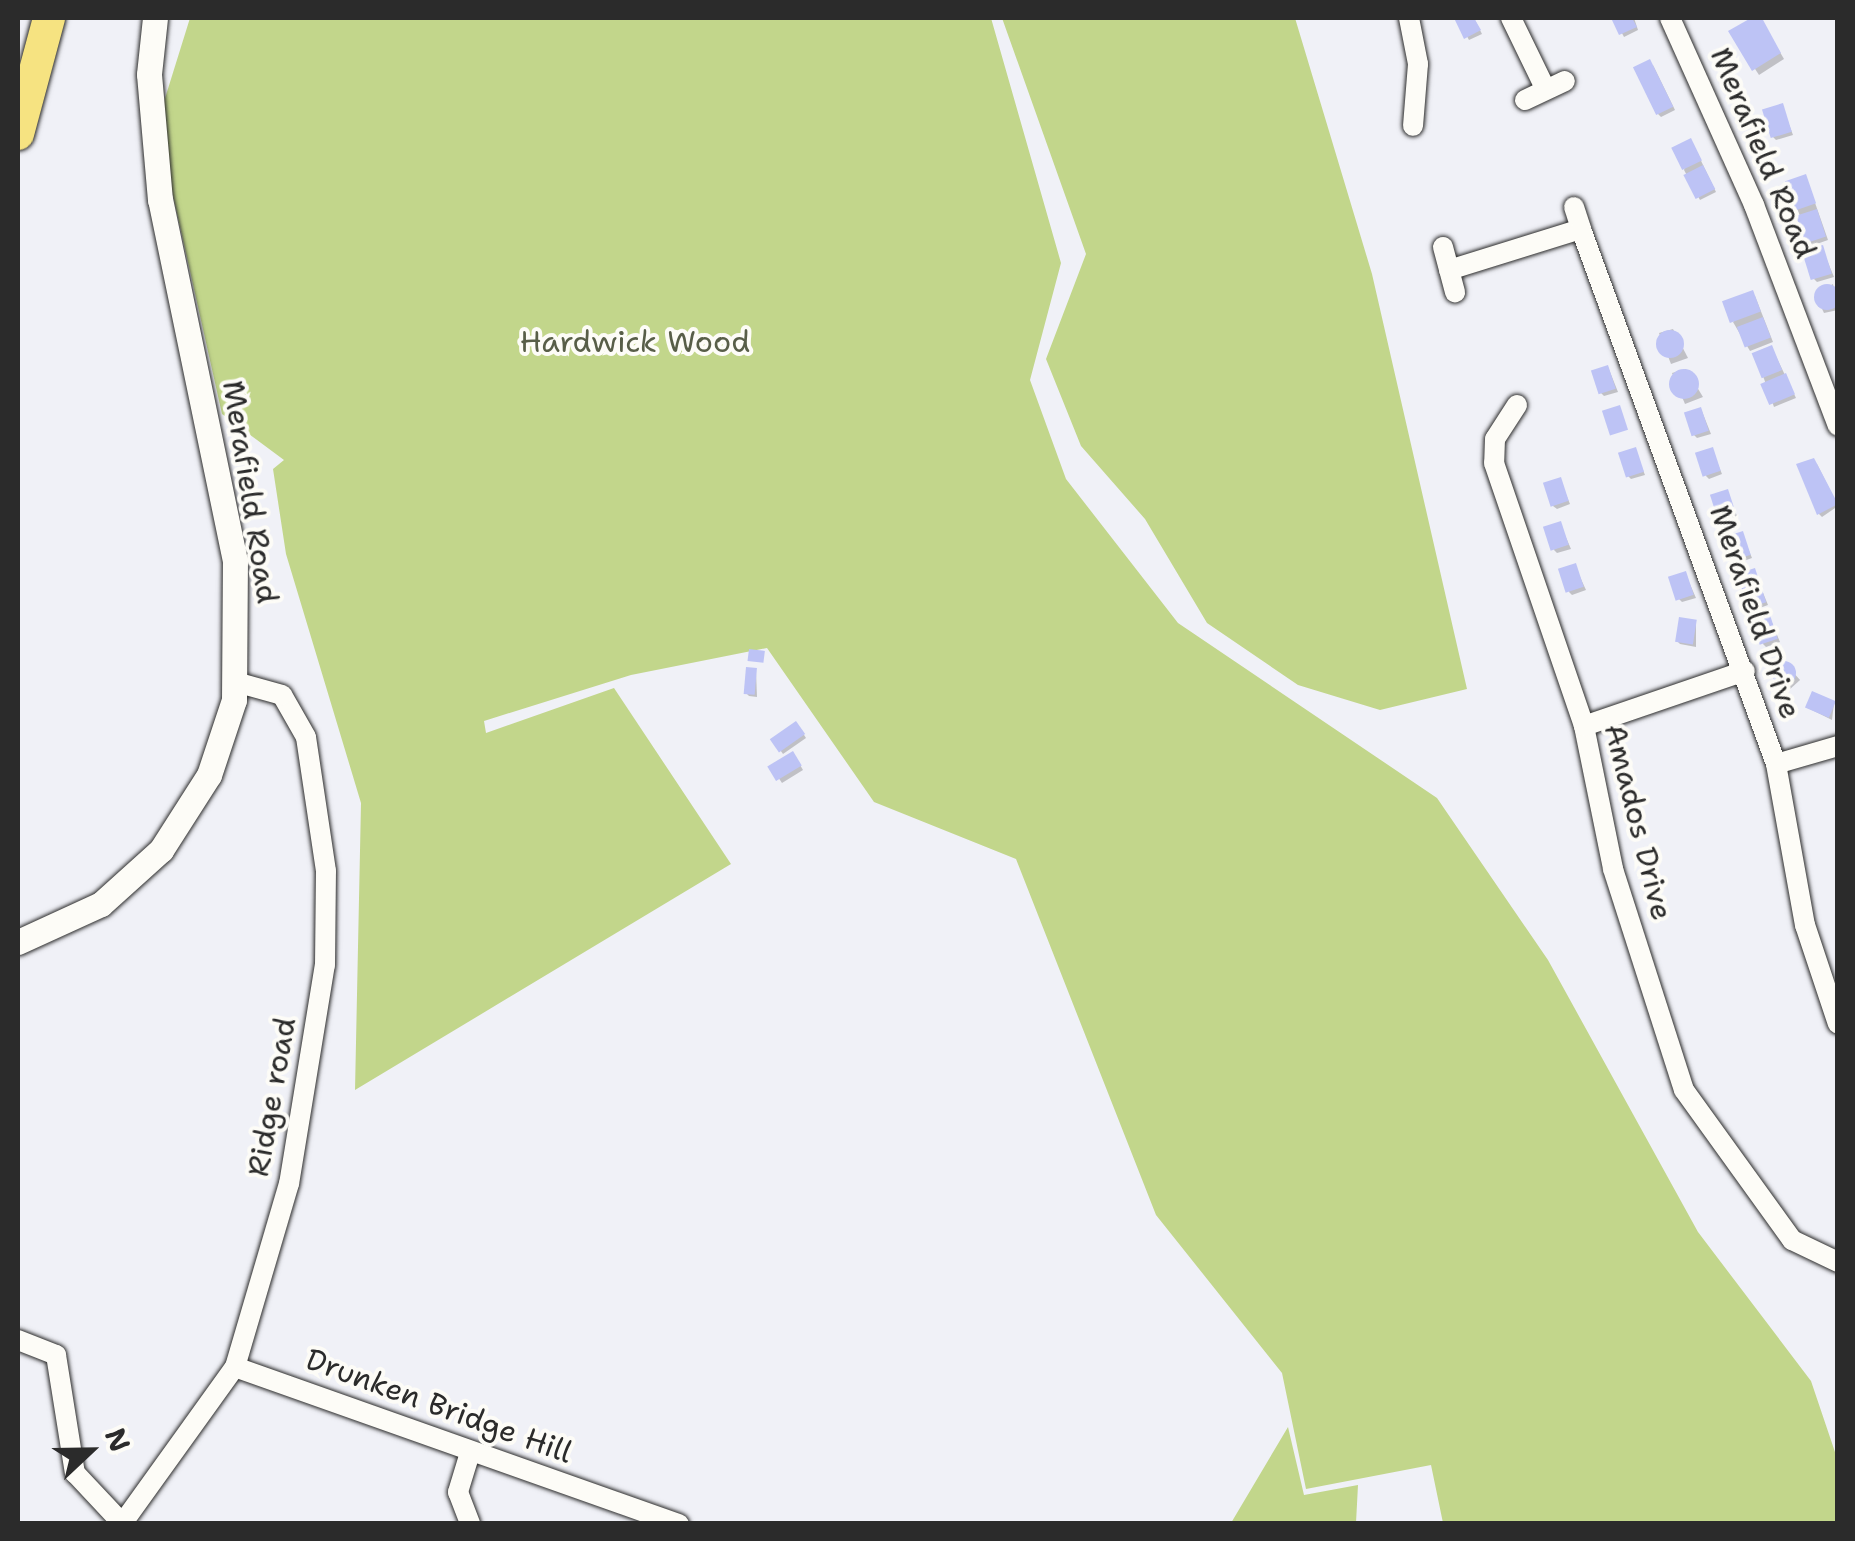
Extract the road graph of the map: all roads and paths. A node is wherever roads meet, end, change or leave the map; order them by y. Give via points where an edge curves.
1 (49, 18) edge
2 (154, 18) edge
3 (1409, 18) edge
4 (1511, 18) edge
5 (1670, 18) edge
6 (1524, 100) dead end
7 (1413, 126) dead end
8 (18, 134) edge
9 (1574, 207) dead end
10 (1581, 229) junction
11 (1443, 247) dead end
12 (1449, 270) junction
13 (1455, 292) dead end
14 (1518, 405) dead end
15 (1838, 426) edge
16 (1745, 671) junction
17 (235, 682) junction
18 (1584, 726) junction
19 (1838, 746) edge
20 (1776, 764) junction
21 (18, 942) edge
22 (1838, 1024) edge
23 (1838, 1262) edge
24 (18, 1340) edge
25 (234, 1367) junction
26 (469, 1456) junction
27 (122, 1523) edge
28 (470, 1524) edge
29 (679, 1524) edge

1 - 8 highway
2 - 17 street, Merafield Road via 155,157 235,561
3 - 7 street via 1418,64
4 - 6 street via 1555,85
5 - 15 street, Merafield Road via 1754,205
9 - 10 street, Merafield Drive
10 - 12 street
10 - 16 street, Merafield Drive
11 - 12 street
12 - 13 street
14 - 18 street, Amados Drive via 1495,439 1494,463
16 - 18 street
16 - 20 street, Merafield Drive
17 - 21 street, Merafield Road via 209,775 161,850 101,904
17 - 25 street, Ridge road via 272,689 300,721 318,790 326,890 325,966 290,1184
18 - 23 street, Amados Drive via 1613,869 1684,1090 1782,1228 1808,1254
19 - 20 street
20 - 22 street, Merafield Drive via 1805,925
24 - 27 street via 48,1344 56,1356 75,1474
25 - 26 street, Drunken Bridge Hill via 322,1392
25 - 27 street, Ridge road
26 - 28 street via 458,1492
26 - 29 street, Drunken Bridge Hill

